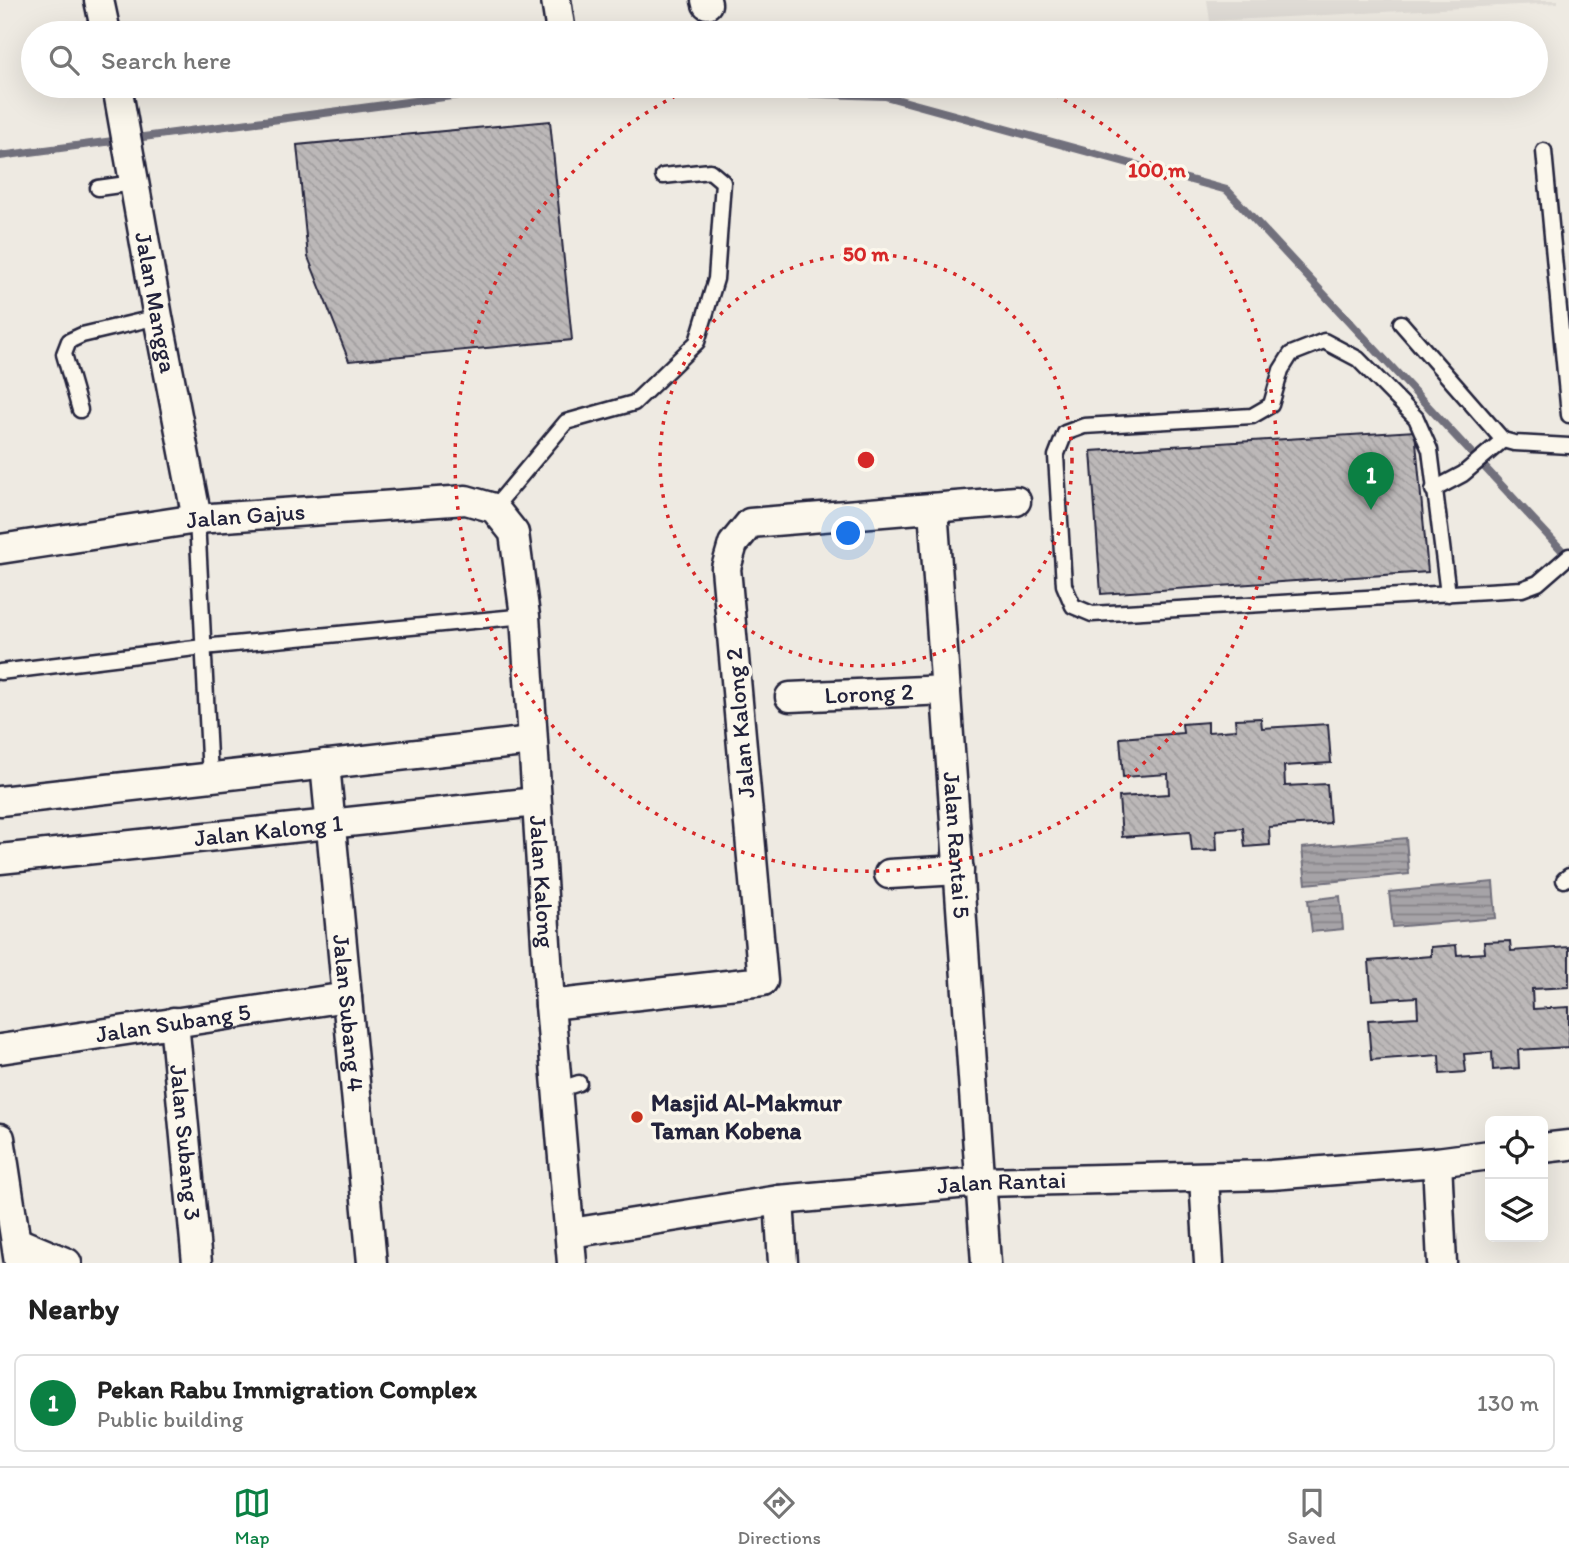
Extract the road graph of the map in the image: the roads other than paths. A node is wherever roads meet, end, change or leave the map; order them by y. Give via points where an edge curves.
1 (99, 0) edge
2 (556, 0) edge
3 (103, 21) edge
4 (559, 21) edge
5 (119, 98) edge
6 (1544, 150) dead end
7 (133, 175) junction
8 (663, 176) dead end
9 (98, 188) dead end
10 (158, 317) junction
11 (1401, 323) dead end
12 (80, 410) dead end
13 (1569, 415) edge
14 (1503, 440) junction
15 (1569, 446) edge
16 (1433, 490) junction
17 (1016, 501) dead end
18 (494, 508) junction
19 (933, 508) junction
20 (197, 519) junction
21 (0, 549) edge
22 (1569, 556) edge
23 (1448, 594) junction
24 (525, 616) junction
25 (203, 647) junction
26 (0, 672) edge
27 (946, 690) junction
28 (790, 697) dead end
29 (532, 741) junction
30 (325, 764) junction
31 (210, 777) junction
32 (0, 800) edge
33 (536, 802) junction
34 (331, 824) junction
35 (0, 859) edge
36 (959, 870) junction
37 (889, 874) dead end
38 (347, 997) junction
39 (550, 1005) junction
40 (174, 1023) junction
41 (0, 1049) edge
42 (0, 1138) edge
43 (1569, 1145) edge
44 (1548, 1147) edge
45 (1485, 1156) edge
46 (1437, 1162) junction
47 (1204, 1178) junction
48 (980, 1182) junction
49 (779, 1200) junction
50 (571, 1233) junction
51 (18, 1253) edge
52 (67, 1263) edge
53 (197, 1263) edge
54 (372, 1263) edge
55 (572, 1263) edge
56 (783, 1263) edge
57 (986, 1263) edge
58 (1209, 1263) edge
59 (1442, 1263) edge

1 - 3 street
2 - 4 street
5 - 7 street, Jalan Mangga
6 - 13 lane
7 - 9 lane
7 - 10 street, Jalan Mangga
8 - 18 lane via 710,171 723,182 716,279 697,342 634,402 566,422
10 - 12 lane via 69,341 64,354
10 - 20 street, Jalan Mangga
11 - 14 lane
14 - 15 lane
14 - 16 lane via 1463,474
16 - 23 lane
16 - 23 lane via 1430,450 1416,418 1358,359 1324,341 1291,354 1271,405 1252,416 1084,426 1065,433 1056,456 1064,585 1073,606 1092,614
17 - 19 street, Jalan Kalong 2
18 - 20 street, Jalan Gajus via 466,500
18 - 24 street, Jalan Kalong via 514,533
19 - 27 street, Jalan Rantai 5
19 - 39 street, Jalan Kalong 2 via 750,523 733,544 726,568 763,981
20 - 21 street, Jalan Gajus
20 - 25 lane
22 - 23 lane via 1538,583 1522,590
24 - 25 lane
24 - 29 street, Jalan Kalong
25 - 26 lane
25 - 31 lane
27 - 28 street, Lorong 2
27 - 36 street, Jalan Rantai 5
29 - 30 street
29 - 33 street, Jalan Kalong
30 - 31 street
30 - 34 street, Jalan Subang 4
31 - 32 street
33 - 34 street, Jalan Kalong 1
33 - 39 street, Jalan Kalong
34 - 35 street, Jalan Kalong 1
34 - 38 street, Jalan Subang 4
36 - 37 street
36 - 48 street, Jalan Rantai 5
38 - 40 street, Jalan Subang 5
38 - 54 street, Jalan Subang 4
39 - 50 street, Jalan Kalong via 569,1087
40 - 41 street, Jalan Subang 5
40 - 53 street, Jalan Subang 3
42 - 51 street
43 - 44 street
45 - 46 street, Jalan Rantai
46 - 47 street, Jalan Rantai
46 - 59 street
47 - 48 street, Jalan Rantai
47 - 58 street
48 - 49 street, Jalan Rantai
48 - 57 street, Jalan Rantai 5
49 - 50 street, Jalan Rantai
49 - 56 street
50 - 55 street, Jalan Kalong
51 - 52 street

